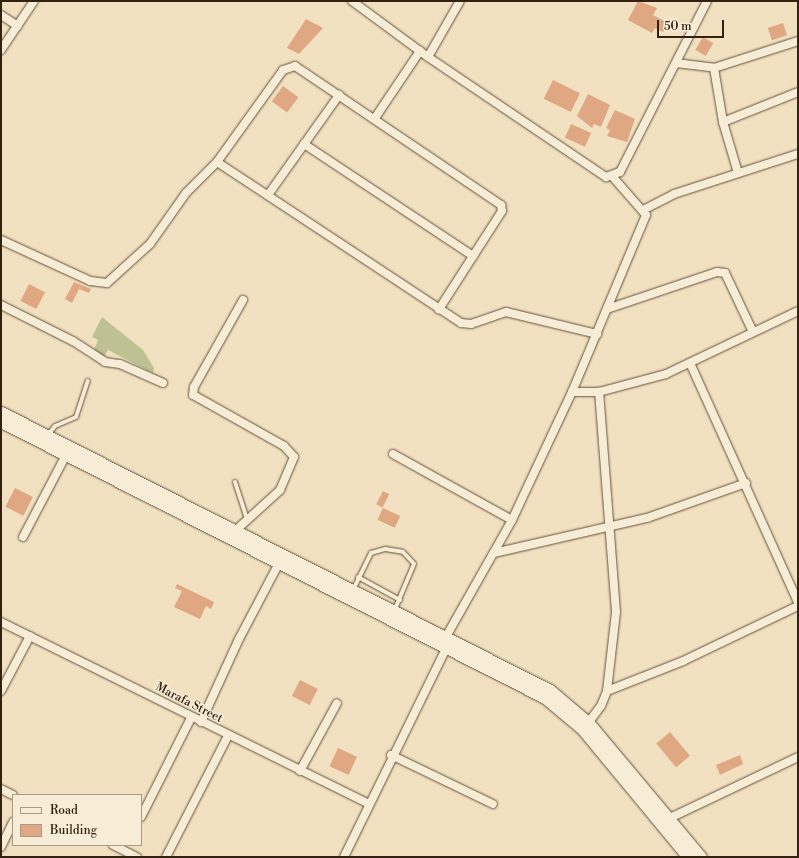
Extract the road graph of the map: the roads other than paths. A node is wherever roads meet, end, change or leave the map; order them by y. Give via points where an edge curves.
1 (34, 1) edge
2 (352, 1) edge
3 (460, 1) edge
4 (707, 1) edge
5 (1, 15) edge
6 (18, 26) junction
7 (798, 41) edge
8 (1, 50) edge
9 (420, 51) junction
10 (428, 57) junction
11 (676, 63) junction
12 (714, 68) junction
13 (798, 92) edge
14 (339, 94) junction
15 (375, 118) junction
16 (723, 122) junction
17 (304, 144) junction
18 (798, 154) edge
19 (218, 162) junction
20 (738, 173) junction
21 (613, 177) junction
22 (268, 195) junction
23 (645, 210) junction
24 (1, 240) edge
25 (473, 256) junction
26 (243, 300) dead end
27 (1, 306) edge
28 (439, 309) junction
29 (607, 309) junction
30 (798, 311) edge
31 (753, 332) junction
32 (597, 334) junction
33 (690, 363) junction
34 (88, 381) dead end
35 (163, 383) dead end
36 (572, 392) junction
37 (600, 392) junction
38 (1, 412) edge
39 (1, 422) edge
40 (48, 435) junction
41 (393, 454) dead end
42 (66, 455) junction
43 (235, 482) dead end
44 (746, 483) junction
45 (196, 517) junction
46 (247, 518) junction
47 (512, 520) junction
48 (612, 527) junction
49 (234, 531) junction
50 (23, 537) dead end
51 (494, 553) junction
52 (279, 563) junction
53 (358, 577) junction
54 (354, 588) junction
55 (376, 599) junction
56 (798, 602) edge
57 (398, 604) junction
58 (798, 606) edge
59 (1, 622) edge
60 (447, 635) junction
61 (30, 636) junction
62 (447, 647) junction
63 (1, 691) edge
64 (607, 691) junction
65 (337, 703) dead end
66 (191, 718) junction
67 (201, 722) junction
68 (586, 726) junction
69 (228, 736) junction
70 (391, 755) junction
71 (798, 757) edge
72 (300, 772) junction
73 (1, 789) edge
74 (12, 794) edge
75 (368, 803) junction
76 (493, 804) dead end
77 (142, 815) edge
78 (668, 819) junction
79 (12, 824) edge
80 (1, 847) edge
81 (123, 847) edge
82 (137, 857) edge
83 (166, 857) edge
84 (344, 857) edge
85 (688, 857) edge
86 (701, 857) edge

1 - 6 street
2 - 9 street
3 - 10 street
4 - 11 street
5 - 6 street
6 - 8 street
7 - 12 street
9 - 10 street
9 - 15 street
10 - 21 street via 594,173
11 - 12 street
11 - 21 street via 622,168
12 - 16 street
13 - 16 street
14 - 15 street
14 - 17 street
14 - 19 street via 296,66 289,65
15 - 25 street via 501,205 502,211
16 - 20 street
17 - 22 street
17 - 25 street
18 - 20 street
19 - 22 street
19 - 24 street via 186,193 150,244 107,283 90,281
20 - 23 street via 674,194
21 - 23 street
22 - 28 street
23 - 29 street via 646,214
25 - 28 street
26 - 46 street via 194,387 193,395 292,452 294,457 280,490
27 - 35 street via 72,341 105,362 120,364
28 - 32 street via 461,323 471,324 506,312
29 - 31 street via 717,272 725,273
29 - 32 street
30 - 31 street
31 - 33 street
32 - 36 street
33 - 37 street via 666,374
33 - 44 street
34 - 40 lane via 76,417 55,426
36 - 37 street
36 - 47 street
37 - 48 street
38 - 40 main road
39 - 42 main road
40 - 45 main road
41 - 47 street
42 - 45 main road
42 - 50 street
43 - 46 lane
44 - 48 street
44 - 56 street
45 - 49 main road
45 - 52 main road
46 - 49 street
47 - 51 street
48 - 51 street
48 - 64 street via 616,612
49 - 54 main road
51 - 60 street
52 - 55 main road
52 - 67 street via 239,639
53 - 54 lane
53 - 55 lane
53 - 57 lane via 371,553 385,549 403,552 414,564
54 - 55 main road
55 - 57 main road
55 - 62 main road
57 - 60 main road
58 - 64 street via 683,661
59 - 61 street, Marafa Street
60 - 68 main road via 550,690
61 - 63 street
61 - 66 street, Marafa Street
62 - 68 main road via 545,698
62 - 70 street
64 - 68 street
65 - 72 street
66 - 67 street, Marafa Street
66 - 77 street
67 - 69 street, Marafa Street
68 - 78 main road
68 - 85 main road
69 - 72 street, Marafa Street
69 - 83 street
70 - 75 street
70 - 76 street
71 - 78 street
72 - 75 street, Marafa Street
73 - 74 street
75 - 84 street
78 - 86 main road
79 - 80 street
81 - 82 street

